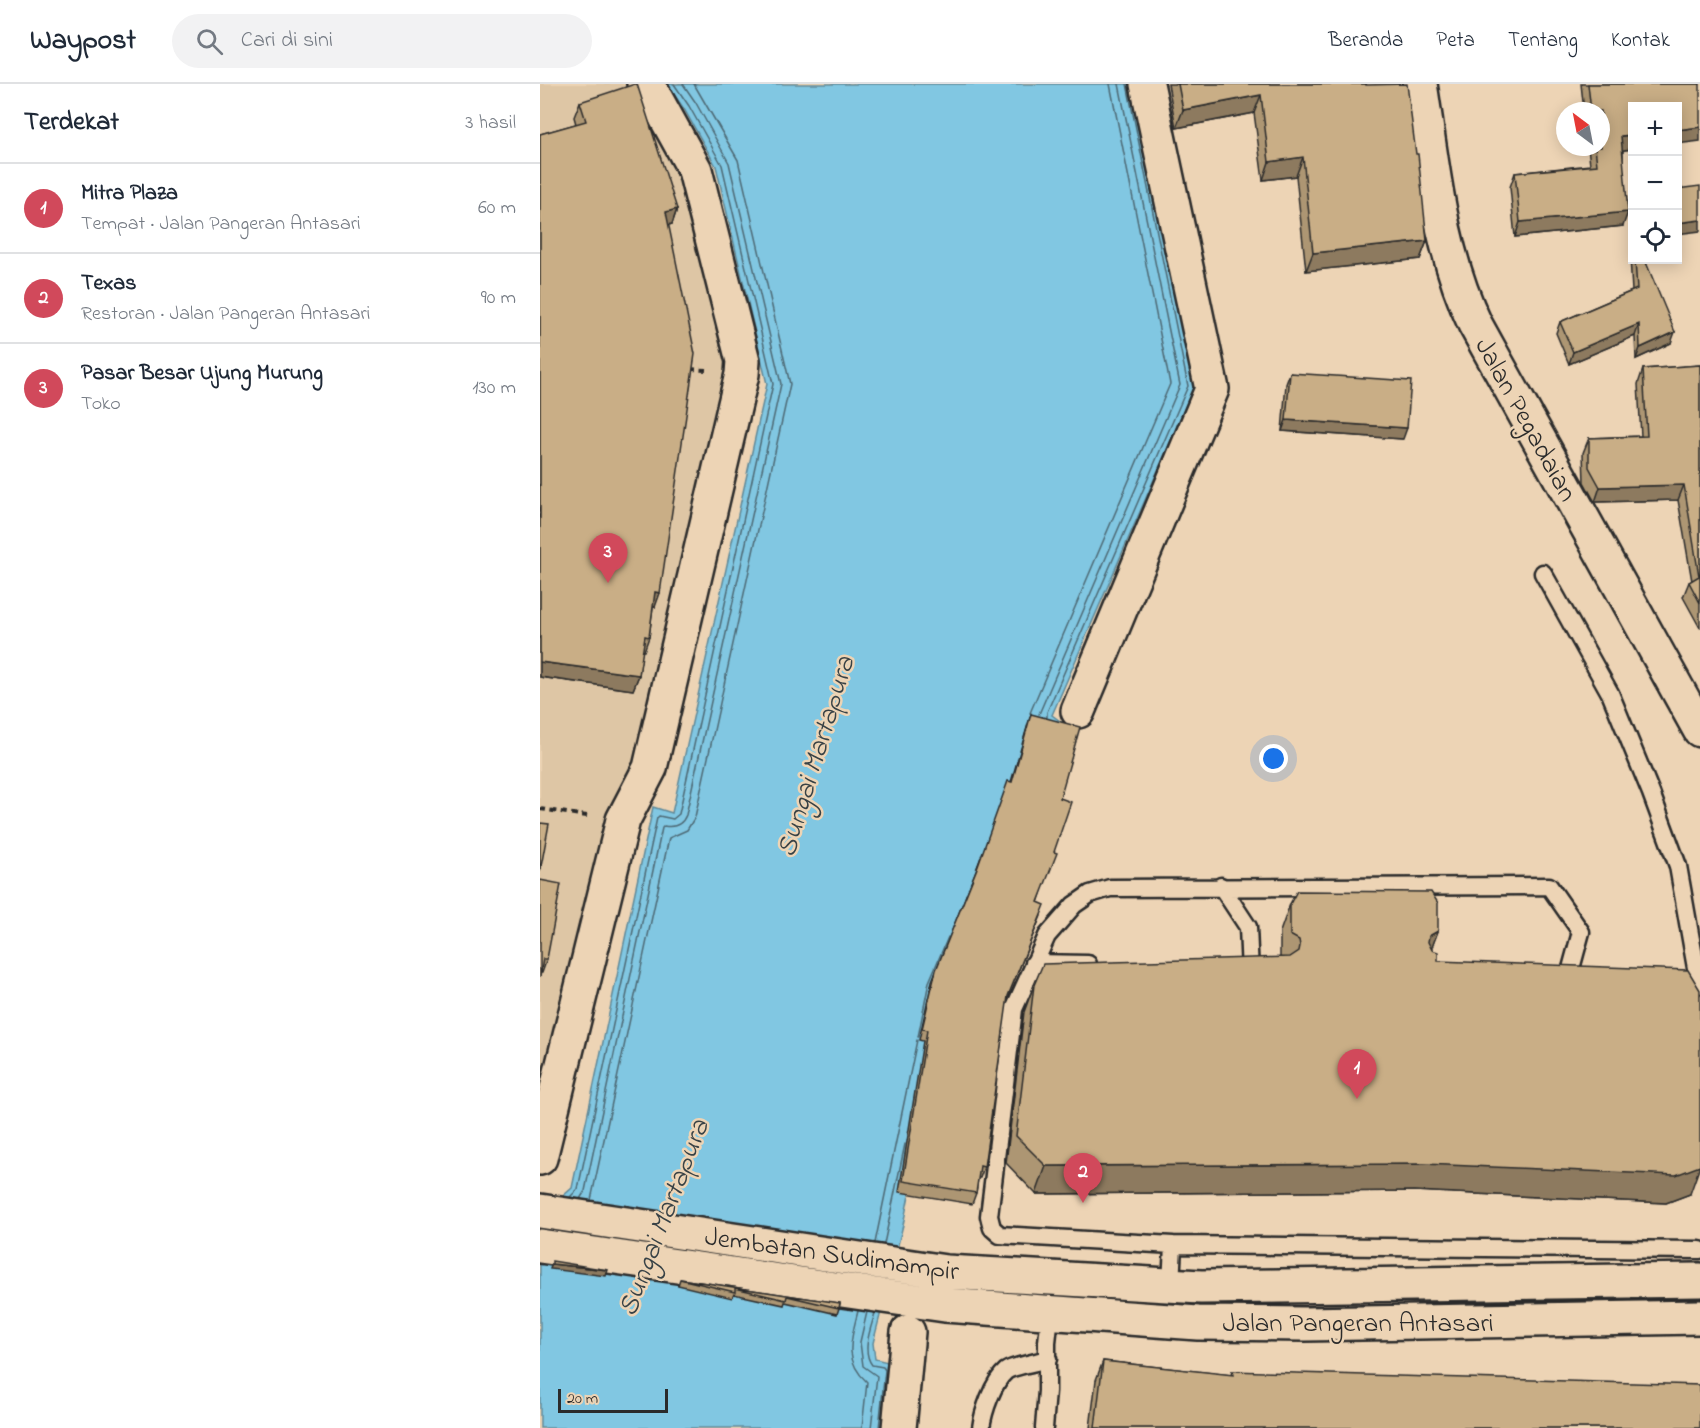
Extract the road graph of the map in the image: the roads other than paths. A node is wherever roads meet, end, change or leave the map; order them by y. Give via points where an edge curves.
1 (644, 84) edge
2 (1148, 84) edge
3 (1426, 85) edge
4 (1544, 573) dead end
5 (1078, 711) dead end
6 (1700, 730) edge
7 (1221, 886) junction
8 (1034, 963) junction
9 (1104, 964) edge
10 (1231, 968) edge
11 (1250, 973) junction
12 (1270, 973) edge
13 (1593, 977) edge
14 (1695, 986) edge
15 (540, 1158) edge
16 (540, 1211) edge
17 (1173, 1245) junction
18 (540, 1246) edge
19 (1696, 1265) edge
20 (1017, 1276) joint
21 (1056, 1279) junction
22 (1186, 1286) junction
23 (1015, 1311) joint
24 (1050, 1312) junction
25 (1700, 1317) edge
26 (1198, 1323) junction
27 (908, 1332) dead end
28 (1048, 1359) junction
29 (899, 1428) edge
30 (981, 1428) edge
31 (1044, 1428) edge

1 - 15 main road via 695,170 743,361 742,374 650,768 623,820
2 - 5 main road via 1212,389
3 - 6 main road, Jalan Pegadaian via 1438,201 1450,261 1464,301
4 - 14 lane via 1610,693 1678,866
7 - 8 lane via 1110,888 1090,894 1074,905 1047,936
7 - 11 lane via 1248,927
7 - 13 lane via 1549,886 1581,932 1564,975
8 - 9 lane
8 - 17 lane via 1014,1009 989,1216 992,1228 1000,1235
10 - 11 lane
11 - 12 lane
16 - 20 main road, Jembatan Sudimampir via 946,1272
17 - 19 lane
17 - 22 lane
18 - 23 main road, Jembatan Sudimampir via 945,1305
19 - 22 main road, Jalan Pangeran Antasari
20 - 21 main road, Jalan Pangeran Antasari
21 - 22 main road, Jalan Pangeran Antasari
21 - 24 lane
22 - 26 main road
23 - 24 main road, Jalan Pangeran Antasari
24 - 26 main road, Jalan Pangeran Antasari
24 - 28 lane
25 - 26 main road, Jalan Pangeran Antasari
27 - 29 main road
28 - 30 lane via 1007,1371 994,1388
28 - 31 lane

